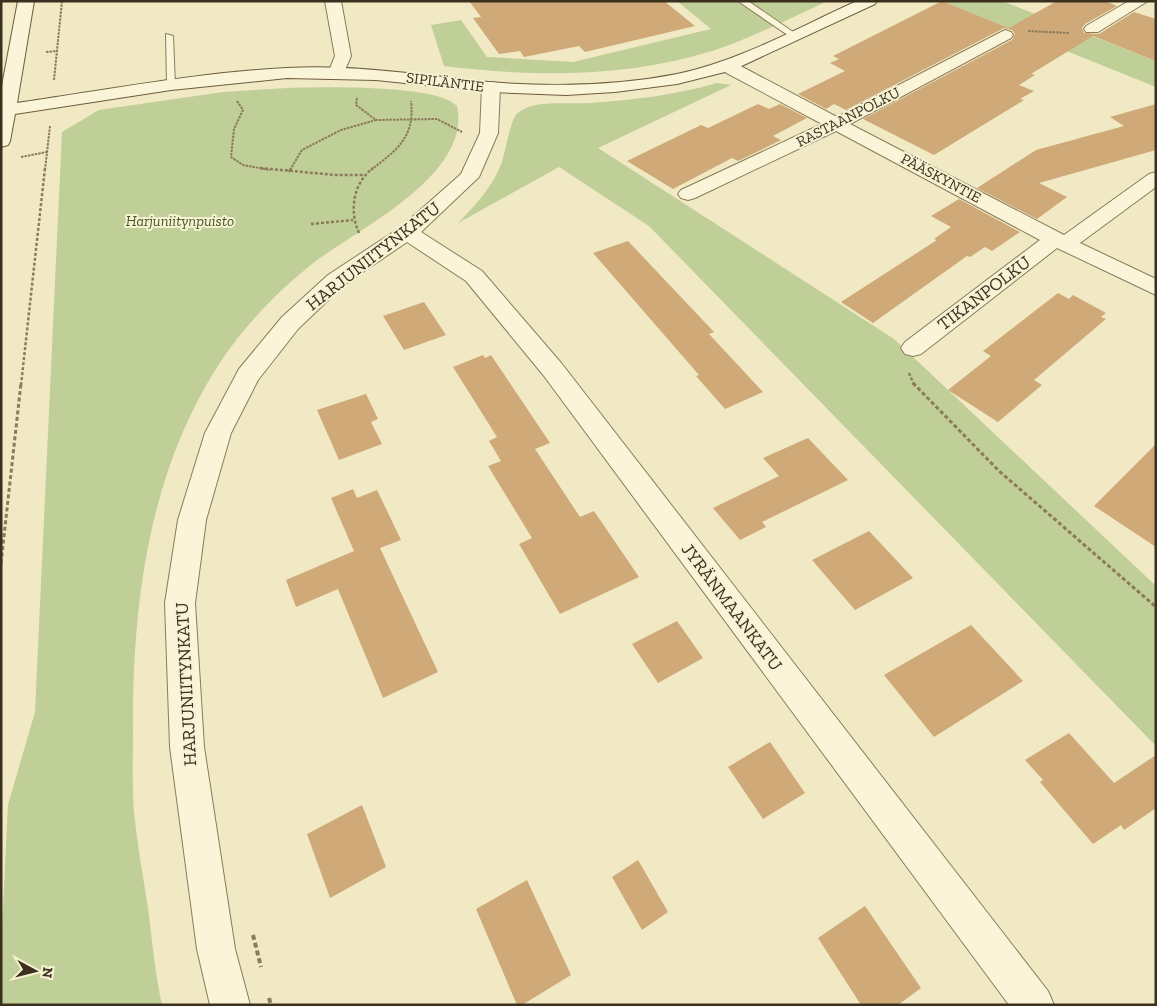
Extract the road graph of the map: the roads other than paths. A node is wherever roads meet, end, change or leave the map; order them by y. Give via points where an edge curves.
1 (26, 1) edge
2 (334, 1) edge
3 (742, 1) edge
4 (870, 1) edge
5 (1141, 1) edge
6 (1092, 29) road end
7 (1005, 34) road end
8 (169, 36) dead end
9 (795, 36) junction
10 (727, 66) junction
11 (336, 73) junction
12 (171, 85) junction
13 (490, 87) junction
14 (4, 110) edge
15 (838, 123) junction
16 (1, 141) edge
17 (1156, 178) edge
18 (688, 194) dead end
19 (408, 232) junction
20 (1060, 242) junction
21 (1156, 288) edge
22 (913, 348) road end
23 (230, 1005) edge
24 (1034, 1005) edge

1 - 14 street
2 - 11 street via 344,56
3 - 9 lane
4 - 9 street, SIPILÄNTIE
5 - 6 street
7 - 15 street, RASTAANPOLKU
8 - 12 lane
9 - 10 street, SIPILÄNTIE
10 - 13 street, SIPILÄNTIE via 677,79 615,87 566,90
10 - 15 street, PÄÄSKYNTIE
11 - 12 street, SIPILÄNTIE via 287,73
11 - 13 street, SIPILÄNTIE via 414,77
12 - 14 street, SIPILÄNTIE
13 - 19 street, HARJUNIITYNKATU via 489,133 469,177
14 - 16 street
15 - 18 street, RASTAANPOLKU
15 - 20 street, PÄÄSKYNTIE
17 - 20 street, TIKANPOLKU
19 - 23 street, HARJUNIITYNKATU via 336,280 290,323 248,375 218,433 192,520 180,602 187,747 216,950
19 - 24 street, JYRÄNMAANKATU via 474,276 553,370
20 - 21 street, PÄÄSKYNTIE
20 - 22 street, TIKANPOLKU

